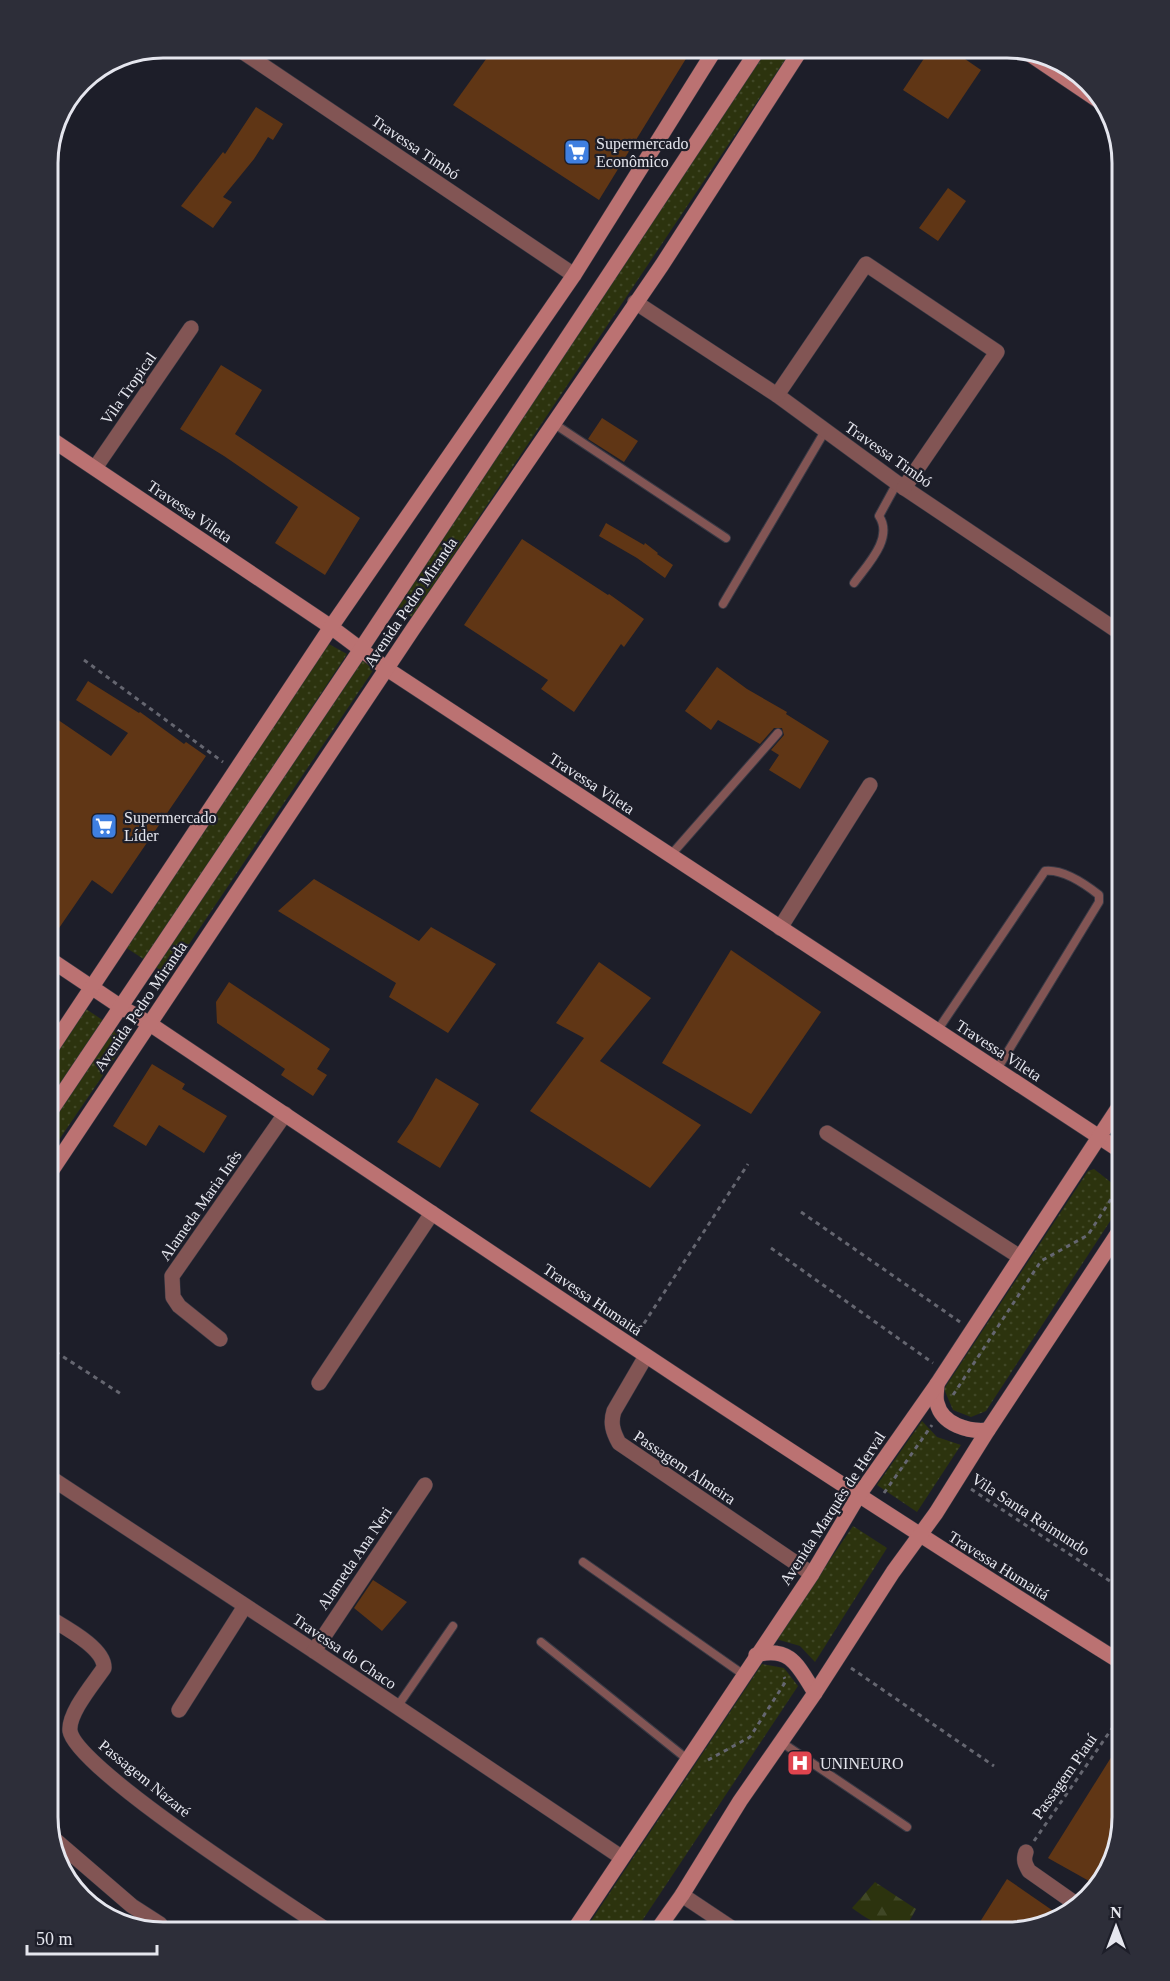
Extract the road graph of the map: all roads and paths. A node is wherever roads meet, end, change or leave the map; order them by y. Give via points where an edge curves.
1 (253, 59) edge
2 (709, 59) edge
3 (752, 59) edge
4 (795, 59) edge
5 (1049, 67) edge
6 (1079, 88) edge
7 (574, 275) junction
8 (635, 302) junction
9 (192, 328) dead end
10 (777, 395) junction
11 (553, 423) junction
12 (825, 430) junction
13 (59, 444) edge
14 (94, 468) junction
15 (901, 485) junction
16 (726, 538) dead end
17 (854, 583) dead end
18 (723, 604) dead end
19 (331, 627) junction
20 (1112, 627) edge
21 (361, 649) junction
22 (84, 660) dead end
23 (387, 669) junction
24 (778, 733) dead end
25 (235, 772) junction
26 (870, 785) dead end
27 (670, 856) junction
28 (780, 928) junction
29 (59, 965) edge
30 (91, 986) junction
31 (121, 1007) junction
32 (150, 1024) junction
33 (937, 1031) junction
34 (58, 1037) edge
35 (996, 1071) junction
36 (58, 1099) edge
37 (285, 1114) junction
38 (1112, 1117) edge
39 (827, 1133) dead end
40 (1099, 1137) junction
41 (1112, 1145) edge
42 (58, 1161) edge
43 (748, 1164) dead end
44 (1112, 1198) edge
45 (801, 1212) dead end
46 (432, 1213) junction
47 (1112, 1242) edge
48 (771, 1248) dead end
49 (1020, 1257) junction
50 (972, 1330) junction
51 (638, 1333) dead end
52 (220, 1339) dead end
53 (58, 1354) edge
54 (646, 1356) junction
55 (941, 1378) junction
56 (319, 1383) dead end
57 (121, 1394) dead end
58 (941, 1413) junction
59 (988, 1430) junction
60 (956, 1480) junction
61 (58, 1483) edge
62 (425, 1485) dead end
63 (859, 1495) junction
64 (874, 1506) junction
65 (920, 1535) junction
66 (583, 1562) dead end
67 (812, 1574) junction
68 (1112, 1582) edge
69 (245, 1606) junction
70 (58, 1624) edge
71 (453, 1626) dead end
72 (541, 1642) dead end
73 (314, 1651) junction
74 (774, 1652) junction
75 (756, 1655) junction
76 (1112, 1657) edge
77 (837, 1659) junction
78 (744, 1675) junction
79 (815, 1693) junction
80 (397, 1707) junction
81 (179, 1710) dead end
82 (1112, 1728) edge
83 (781, 1742) junction
84 (687, 1759) junction
85 (704, 1762) dead end
86 (994, 1766) dead end
87 (907, 1827) dead end
88 (63, 1846) edge
89 (1026, 1852) joint
90 (621, 1857) junction
91 (682, 1895) junction
92 (1071, 1900) edge
93 (157, 1922) edge
94 (315, 1922) edge
95 (579, 1922) edge
96 (663, 1922) edge
97 (722, 1922) edge

1 - 7 street, Travessa Timbó
2 - 7 main road
3 - 21 main road, Avenida Pedro Miranda
4 - 8 main road, Avenida Pedro Miranda
5 - 6 main road
7 - 19 main road
8 - 10 street, Travessa Timbó
8 - 11 main road, Avenida Pedro Miranda
9 - 14 street, Vila Tropical
10 - 12 street, Travessa Timbó
10 - 15 street via 866,264 997,351
11 - 16 lane
11 - 23 main road, Avenida Pedro Miranda
12 - 15 street, Travessa Timbó
12 - 18 lane
13 - 14 main road, Travessa Vileta
14 - 19 main road, Travessa Vileta
15 - 17 lane via 879,516 884,537 881,544
15 - 20 street, Travessa Timbó
19 - 21 main road, Travessa Vileta
19 - 25 main road
21 - 23 main road, Travessa Vileta
21 - 31 main road, Avenida Pedro Miranda
22 - 25 path
23 - 27 main road, Travessa Vileta
23 - 32 main road, Avenida Pedro Miranda
24 - 27 lane
25 - 30 main road
26 - 28 street
27 - 28 main road, Travessa Vileta
28 - 33 main road, Travessa Vileta
29 - 30 main road, Travessa Humaitá
30 - 31 main road, Travessa Humaitá
30 - 34 main road
31 - 32 main road, Travessa Humaitá
31 - 36 main road, Avenida Pedro Miranda
32 - 37 main road, Travessa Humaitá
32 - 42 main road, Avenida Pedro Miranda
33 - 35 main road, Travessa Vileta
33 - 35 lane via 1045,871 1061,872 1099,895 1099,902
35 - 40 main road, Travessa Vileta
37 - 46 main road, Travessa Humaitá
37 - 52 street, Alameda Maria Inês via 172,1276 173,1297 179,1306
38 - 40 main road, Avenida Marquês de Herval
39 - 49 street
40 - 41 main road, Travessa Vileta
40 - 49 main road, Avenida Marquês de Herval
43 - 51 path
44 - 58 path via 1088,1235 1041,1261
45 - 50 path
46 - 54 main road, Travessa Humaitá
46 - 56 street
47 - 59 main road
48 - 55 path
49 - 50 main road, Avenida Marquês de Herval
50 - 55 main road, Avenida Marquês de Herval
53 - 57 path
54 - 63 main road, Travessa Humaitá
54 - 67 street, Passagem Almeira via 611,1419 619,1443
55 - 58 main road via 936,1402
55 - 63 main road, Avenida Marquês de Herval
58 - 59 main road via 962,1428
58 - 64 path
59 - 60 main road
60 - 65 main road
60 - 68 path, Vila Santa Raimundo
61 - 69 street, Travessa do Chaco
62 - 73 street, Alameda Ana Neri
63 - 64 main road, Travessa Humaitá
63 - 67 main road, Avenida Marquês de Herval
64 - 65 main road, Travessa Humaitá
65 - 76 main road, Travessa Humaitá
65 - 77 main road
66 - 78 lane
67 - 75 main road, Avenida Marquês de Herval
69 - 73 street, Travessa do Chaco
69 - 81 street
70 - 94 street, Passagem Nazaré via 95,1649 104,1661 104,1668 70,1719 76,1745 115,1782 168,1822
71 - 80 lane
72 - 84 lane
73 - 80 street, Travessa do Chaco
74 - 75 main road
74 - 79 main road via 798,1665
74 - 85 path via 786,1681 750,1737
75 - 78 main road, Avenida Marquês de Herval
77 - 79 main road
77 - 86 path
78 - 84 main road, Avenida Marquês de Herval
79 - 83 main road
80 - 90 street, Travessa do Chaco
82 - 89 path, Passagem Piauí
83 - 87 lane
83 - 91 main road
84 - 90 main road, Avenida Marquês de Herval
88 - 93 street via 132,1906
89 - 92 street via 1029,1871
90 - 95 main road, Avenida Marquês de Herval
91 - 96 main road
91 - 97 street

